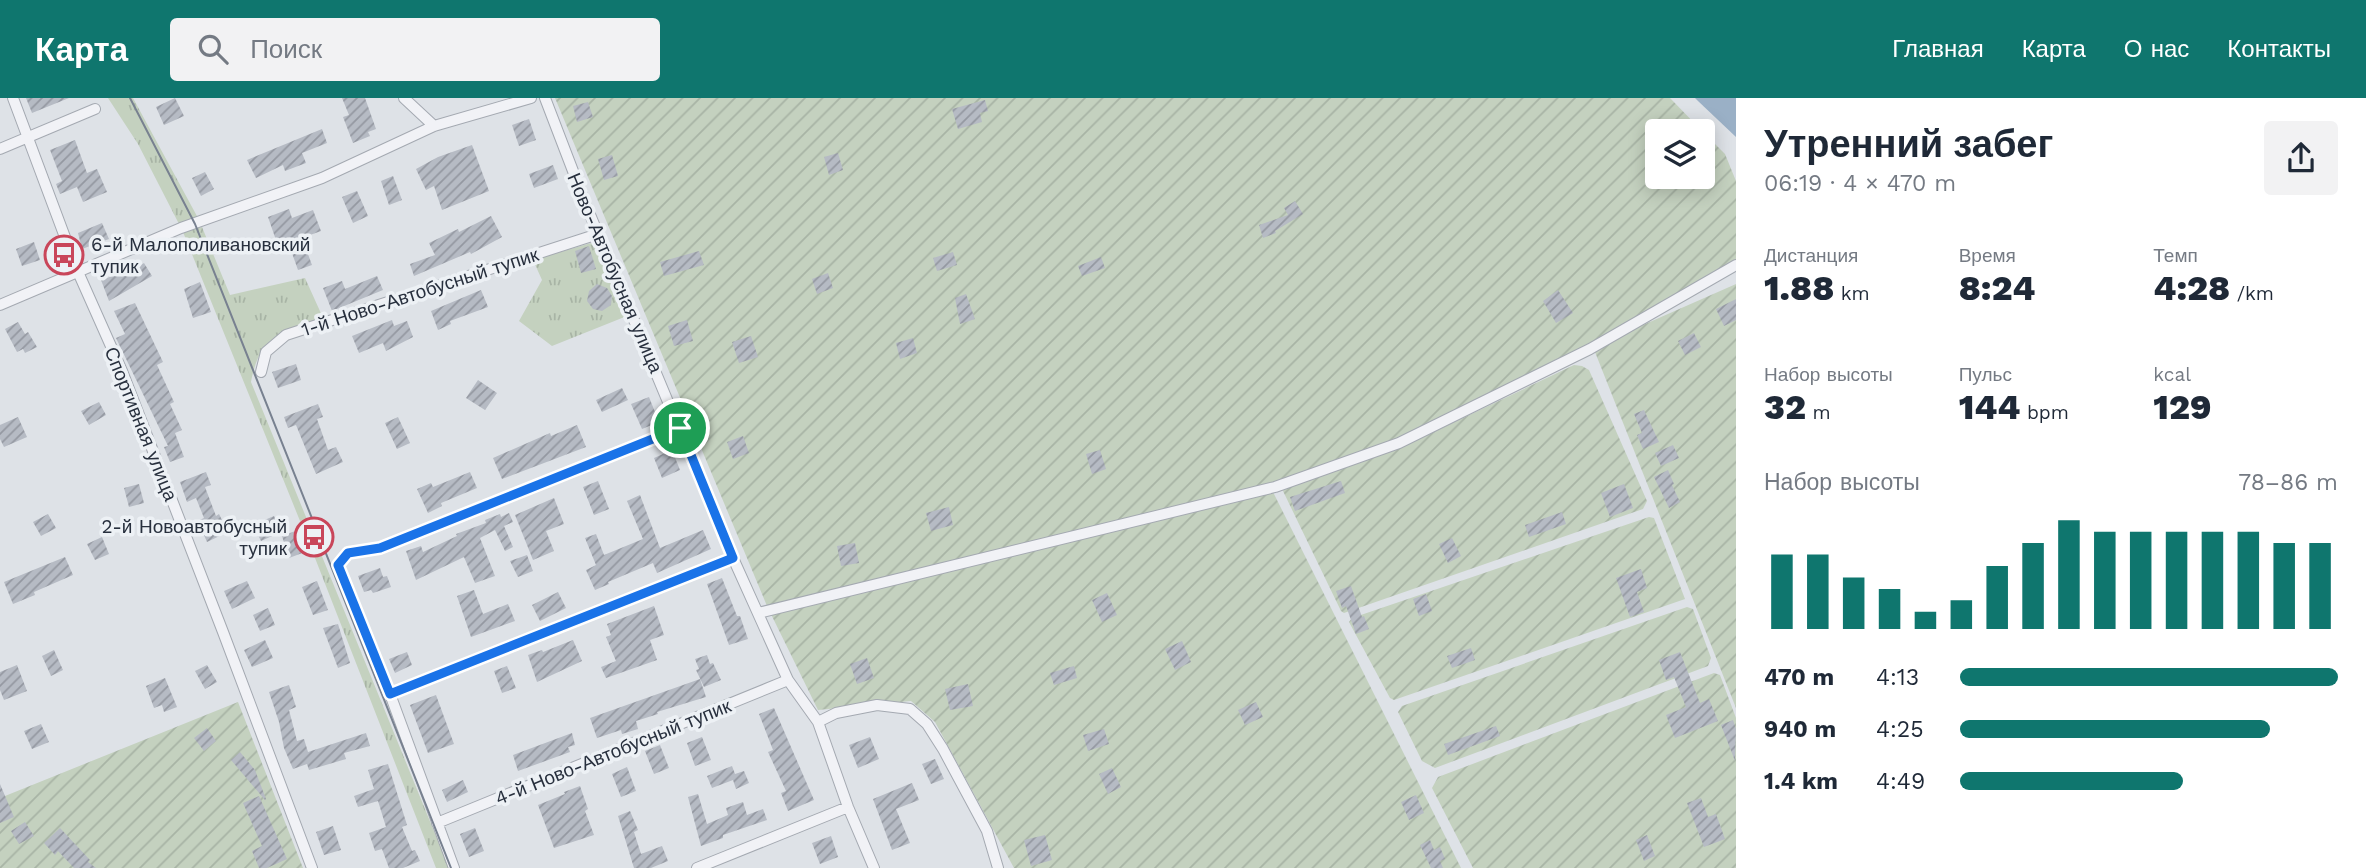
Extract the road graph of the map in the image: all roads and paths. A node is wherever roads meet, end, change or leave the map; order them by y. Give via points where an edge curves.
1 (13, 98) edge
2 (404, 98) edge
3 (531, 98) edge
4 (545, 98) edge
5 (95, 109) dead end
6 (434, 126) junction
7 (29, 137) junction
8 (0, 149) edge
9 (598, 234) junction
10 (1736, 265) edge
11 (78, 272) junction
12 (0, 305) edge
13 (261, 372) dead end
14 (680, 428) junction
15 (733, 558) junction
16 (758, 613) junction
17 (789, 680) junction
18 (390, 694) junction
19 (817, 722) junction
20 (848, 807) junction
21 (437, 823) junction
22 (312, 868) edge
23 (454, 868) edge
24 (697, 868) edge
25 (874, 868) edge
26 (998, 868) edge

1 - 7 street, Спортивная улица
2 - 6 street
3 - 6 street
4 - 9 street, Ново-Автобусная улица
5 - 7 street
6 - 11 street via 322,178 181,228
7 - 8 street
7 - 11 street, Спортивная улица
9 - 13 street, 1-й Ново-Автобусный тупик via 286,335 266,352
9 - 14 street, Ново-Автобусная улица
10 - 16 street via 1590,349 1399,443 1313,474
11 - 12 street
11 - 22 street, Спортивная улица via 122,371
14 - 15 street, Ново-Автобусная улица
14 - 18 street via 380,548 348,553 338,565
15 - 16 street, Ново-Автобусная улица
15 - 18 street
16 - 17 street, Ново-Автобусная улица
17 - 19 street, Ново-Автобусная улица
17 - 21 street, 4-й Ново-Автобусный тупик
18 - 21 street
19 - 20 street, Ново-Автобусная улица
19 - 26 street via 877,705 910,709 928,724 943,749 987,831
20 - 24 street
20 - 25 street, Ново-Автобусная улица
21 - 23 street

